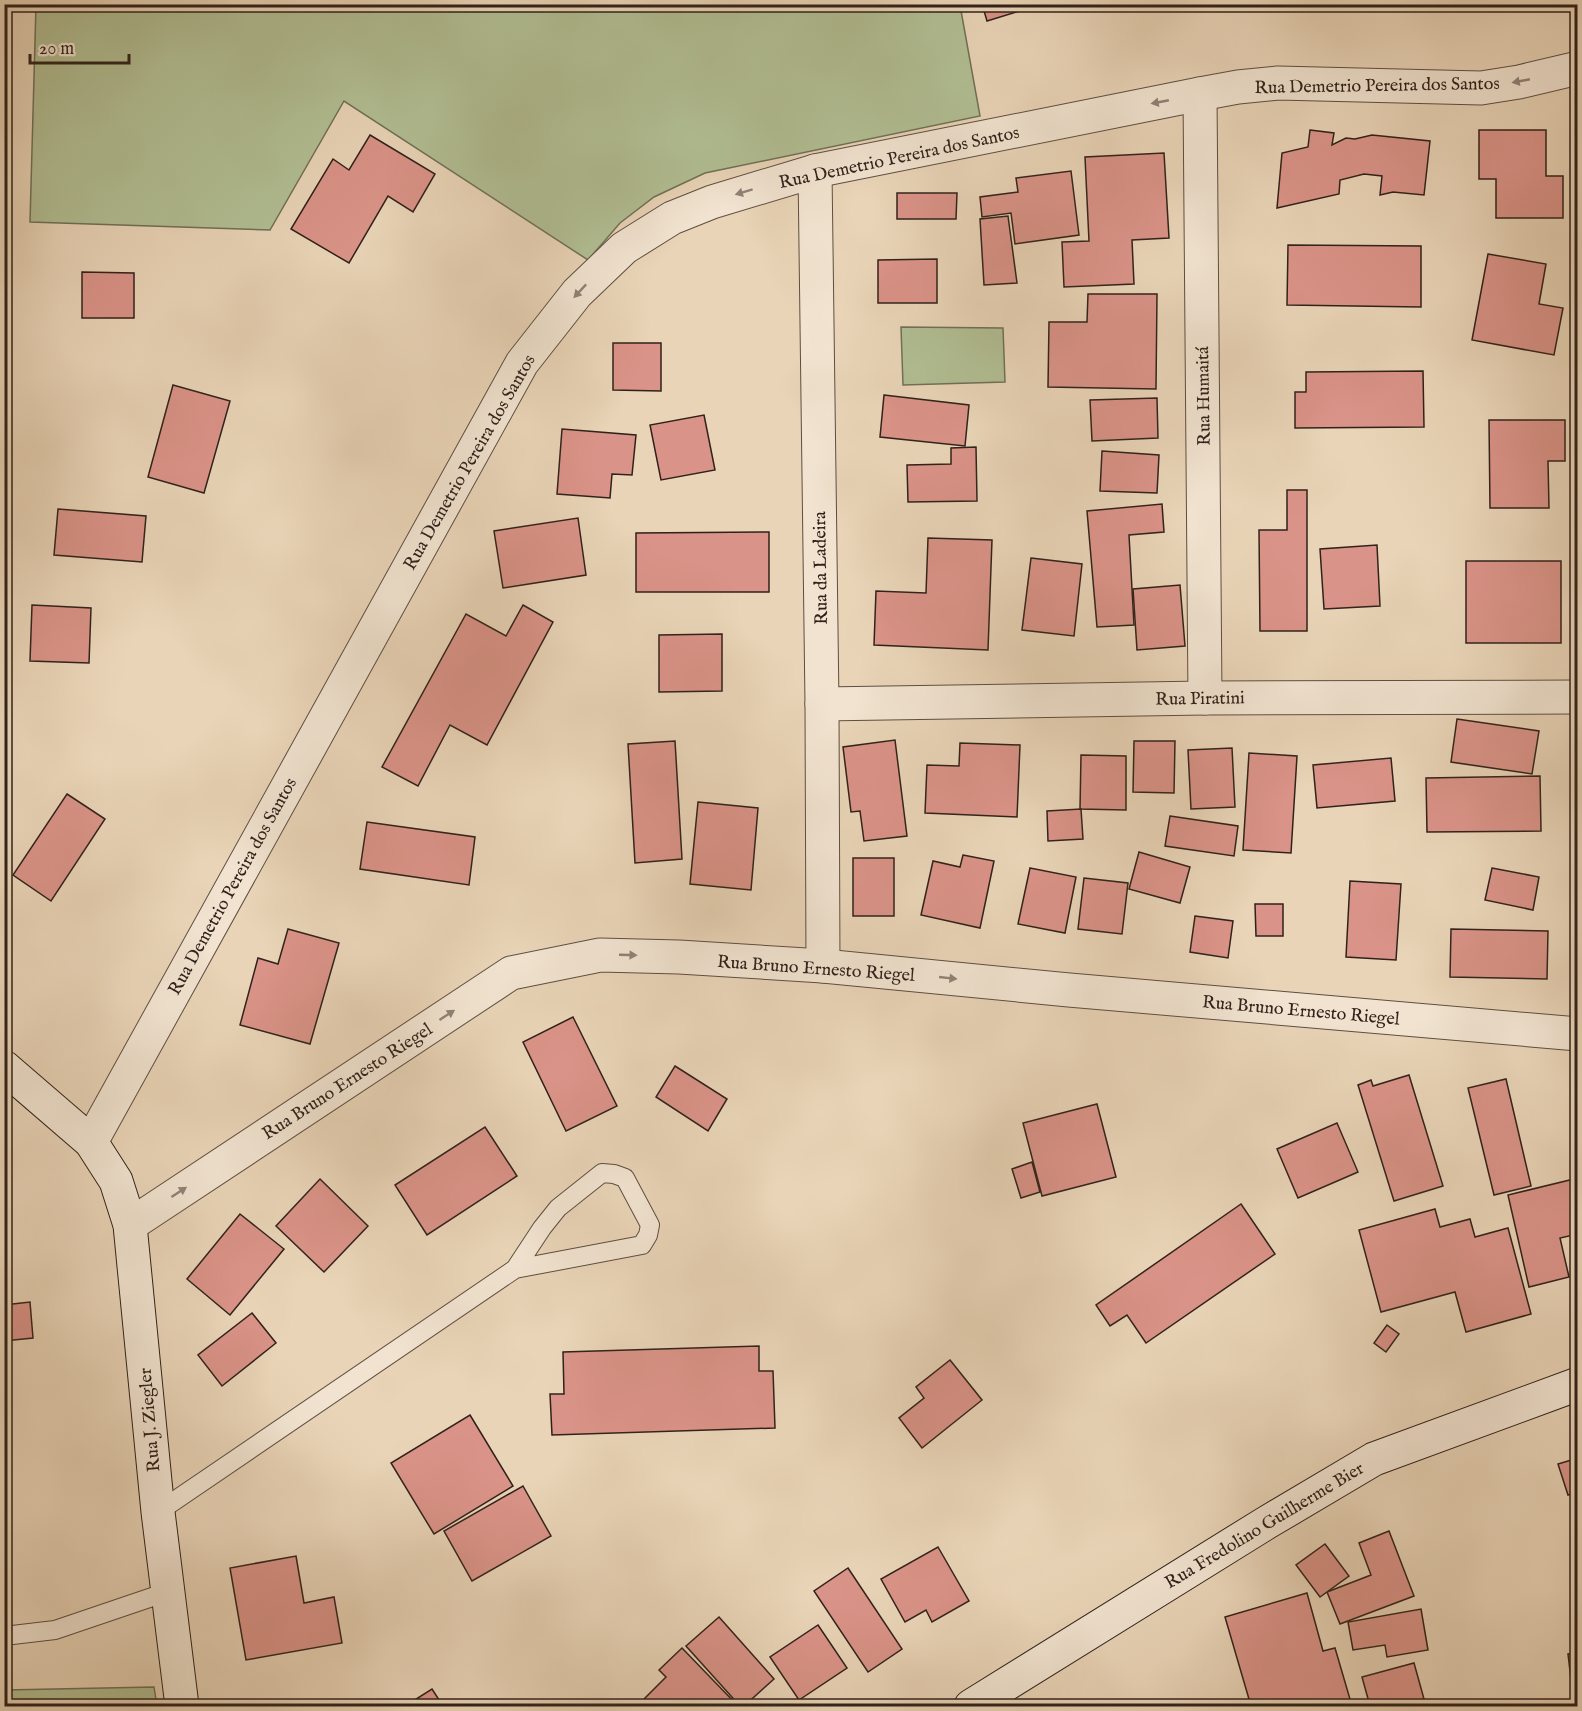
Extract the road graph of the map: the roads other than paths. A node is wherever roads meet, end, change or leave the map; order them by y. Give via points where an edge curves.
1 (1578, 68) edge
2 (1200, 94) junction
3 (815, 171) junction
4 (1578, 697) edge
5 (1205, 698) junction
6 (822, 704) junction
7 (823, 966) junction
8 (1578, 1034) edge
9 (4, 1067) edge
10 (91, 1142) junction
11 (130, 1225) junction
12 (515, 1269) junction
13 (1578, 1384) edge
14 (158, 1512) junction
15 (167, 1592) junction
16 (4, 1636) edge
17 (182, 1707) edge
18 (971, 1707) edge

1 -> 2 street, Rua Demetrio Pereira dos Santos via 1481,88 1278,83
2 -> 3 street, Rua Demetrio Pereira dos Santos
2 - 5 street, Rua Humaitá
3 - 6 street, Rua da Ladeira
3 -> 10 street, Rua Demetrio Pereira dos Santos via 672,218 624,248 577,293 522,363
4 - 5 street, Rua Piratini
5 - 6 street, Rua Piratini
6 - 7 street, Rua da Ladeira
7 -> 8 street, Rua Bruno Ernesto Riegel
11 -> 7 street, Rua Bruno Ernesto Riegel via 511,973 600,954
9 - 10 street, Rua J. Ziegler
10 - 11 street, Rua J. Ziegler via 116,1181
11 - 14 street, Rua J. Ziegler
12 - 12 lane via 558,1209 602,1173 625,1178 650,1225 642,1245
12 - 14 lane
13 - 18 street, Rua Fredolino Guilherme Bier via 1374,1459
14 - 15 street, Rua J. Ziegler
15 - 16 lane via 55,1630
15 - 17 street, Rua J. Ziegler

